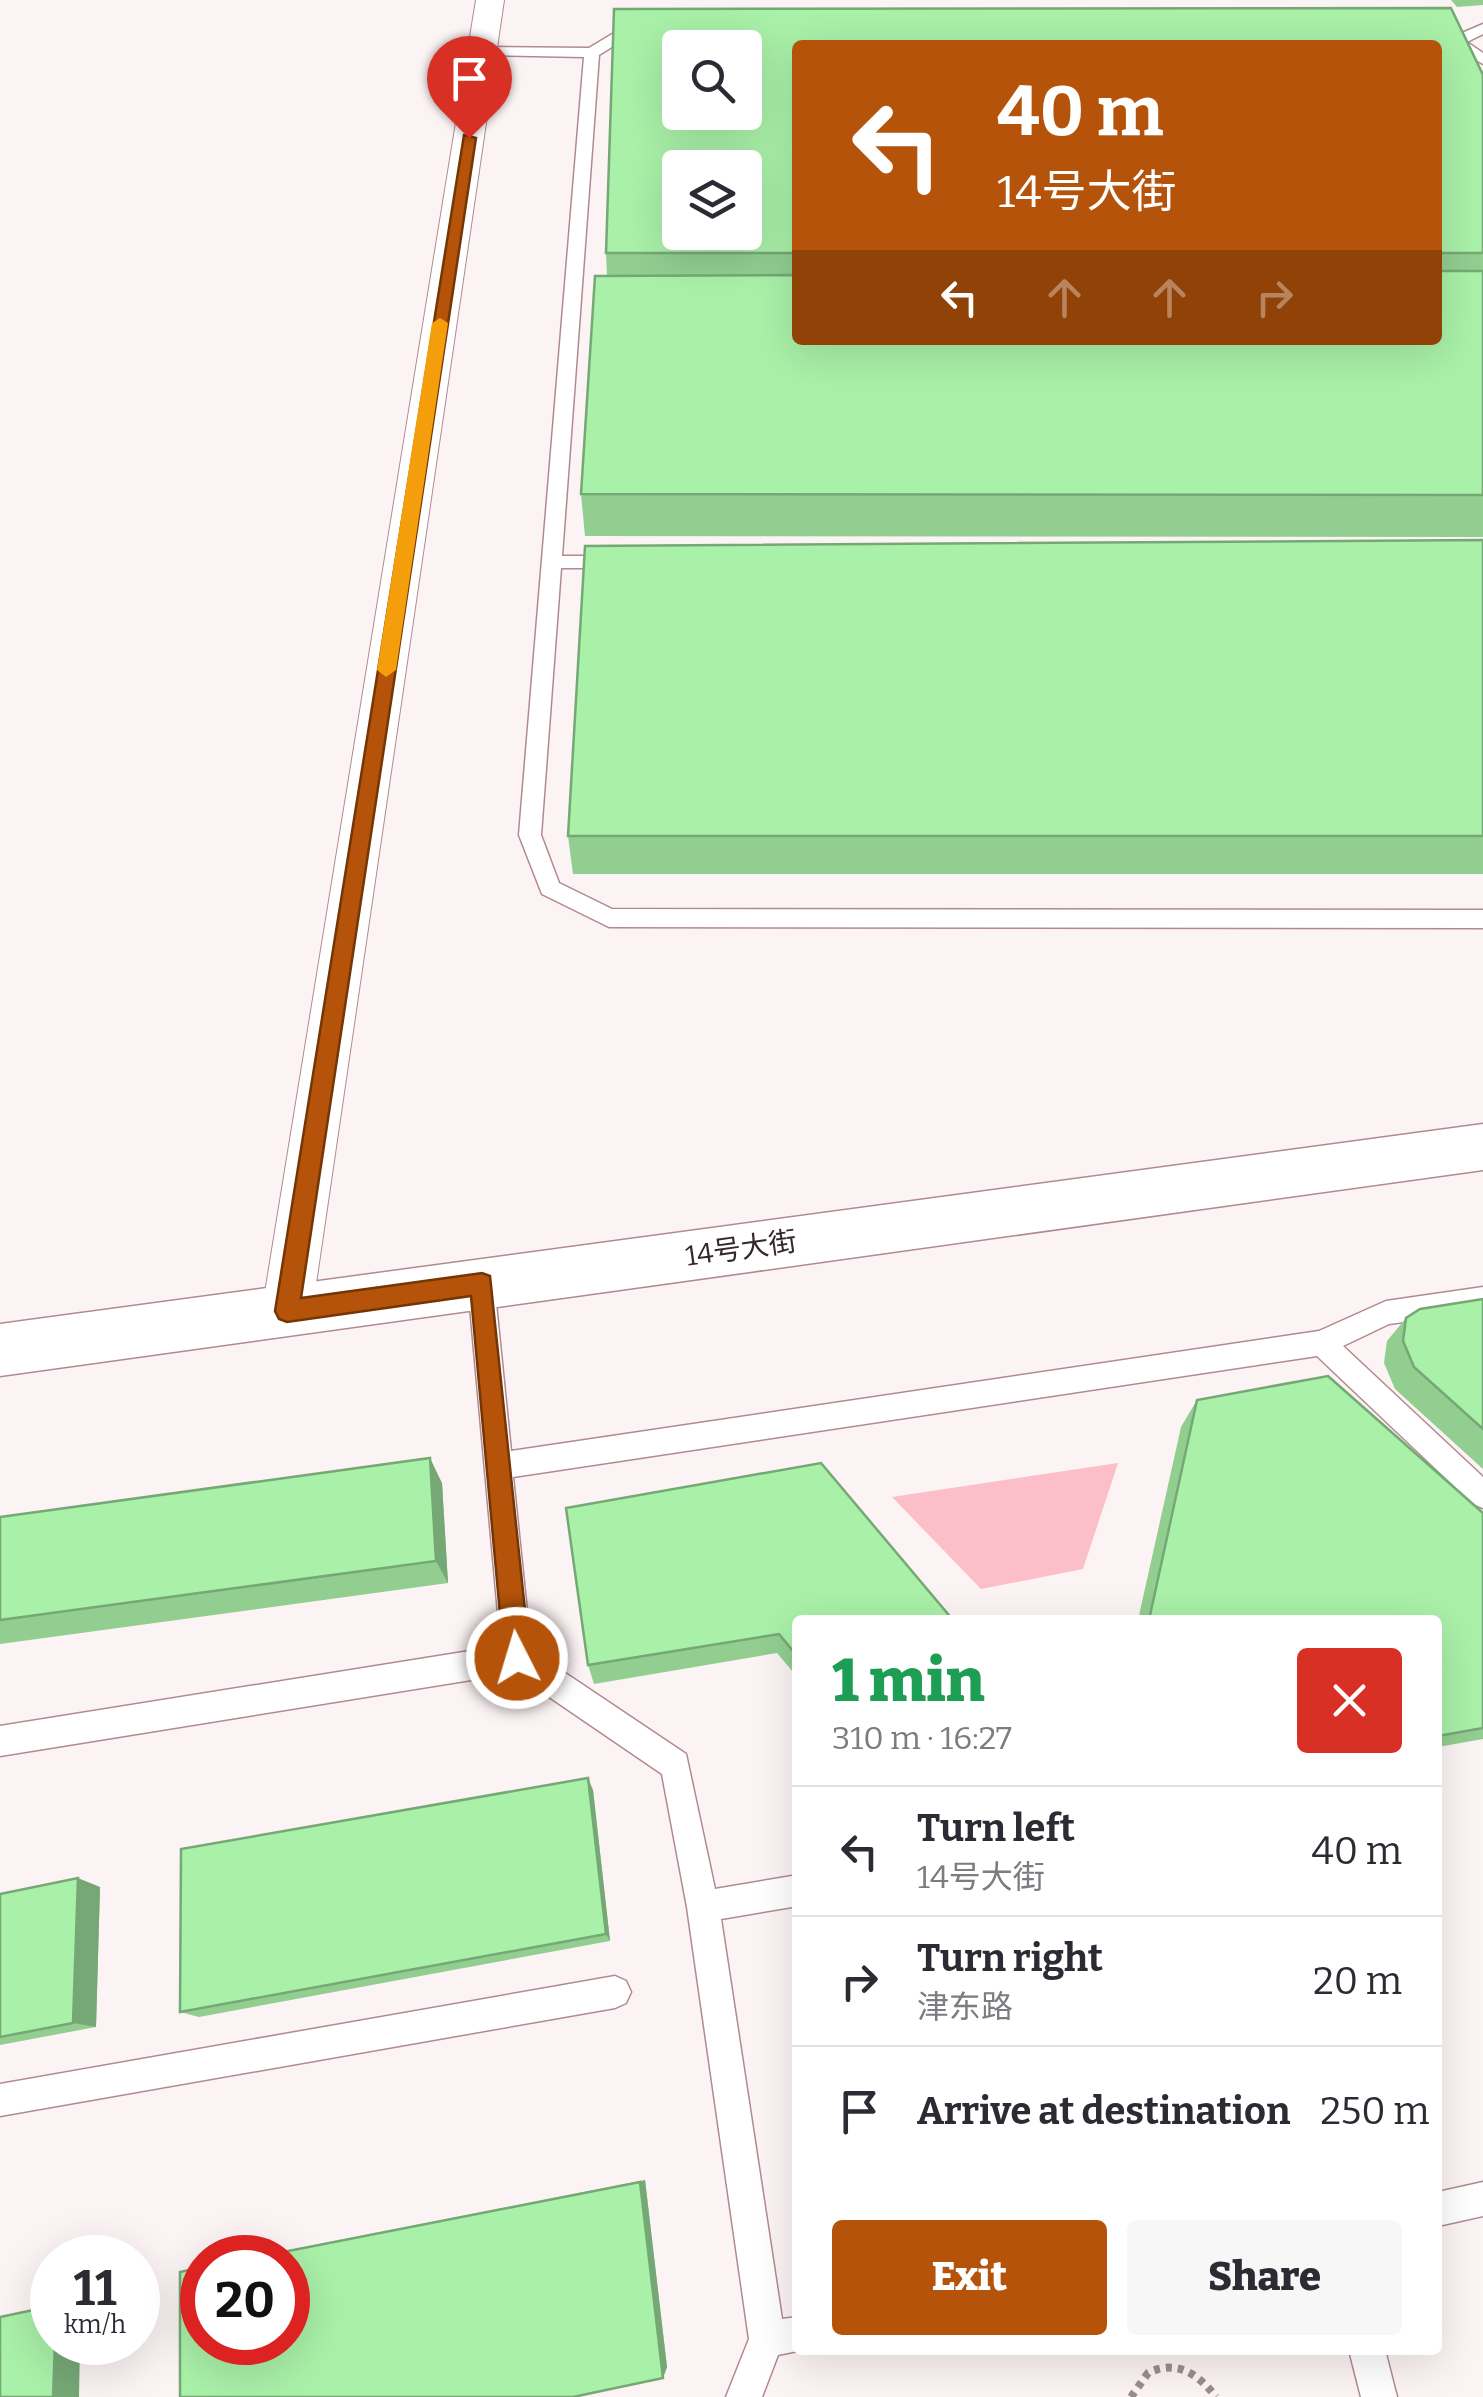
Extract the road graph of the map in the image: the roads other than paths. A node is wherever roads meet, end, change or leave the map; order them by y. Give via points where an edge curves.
1 (490, 0) edge
2 (1483, 28) edge
3 (1424, 32) edge
4 (654, 33) edge
5 (1456, 41) junction
6 (482, 52) junction
7 (592, 53) junction
8 (1483, 60) edge
9 (552, 562) junction
10 (631, 562) edge
11 (1483, 919) edge
12 (1483, 1147) edge
13 (482, 1284) junction
14 (1483, 1299) edge
15 (287, 1311) junction
16 (1322, 1344) junction
17 (0, 1350) edge
18 (499, 1466) junction
19 (1483, 1495) edge
20 (517, 1658) junction
21 (0, 1741) edge
22 (792, 1891) edge
23 (703, 1907) junction
24 (615, 1992) dead end
25 (0, 2100) edge
26 (1483, 2200) edge
27 (1442, 2208) edge
28 (782, 2337) edge
29 (1367, 2355) edge
30 (744, 2397) edge
31 (1380, 2397) edge

1 - 6 street
2 - 5 lane
3 - 5 lane
4 - 7 lane via 619,36
5 - 8 lane
6 - 7 lane
6 - 15 street
7 - 9 lane via 581,308
9 - 10 lane
9 - 11 lane via 530,835 550,888 610,918
12 - 13 street, 14号大街
13 - 15 street, 14号大街
13 - 18 lane
14 - 16 lane via 1386,1313
15 - 17 street, 14号大街
16 - 18 lane
16 - 19 lane
18 - 20 lane
20 - 21 lane
20 - 23 lane via 675,1765
22 - 23 lane
23 - 28 lane
24 - 25 lane
26 - 27 lane
28 - 30 lane
29 - 31 lane

